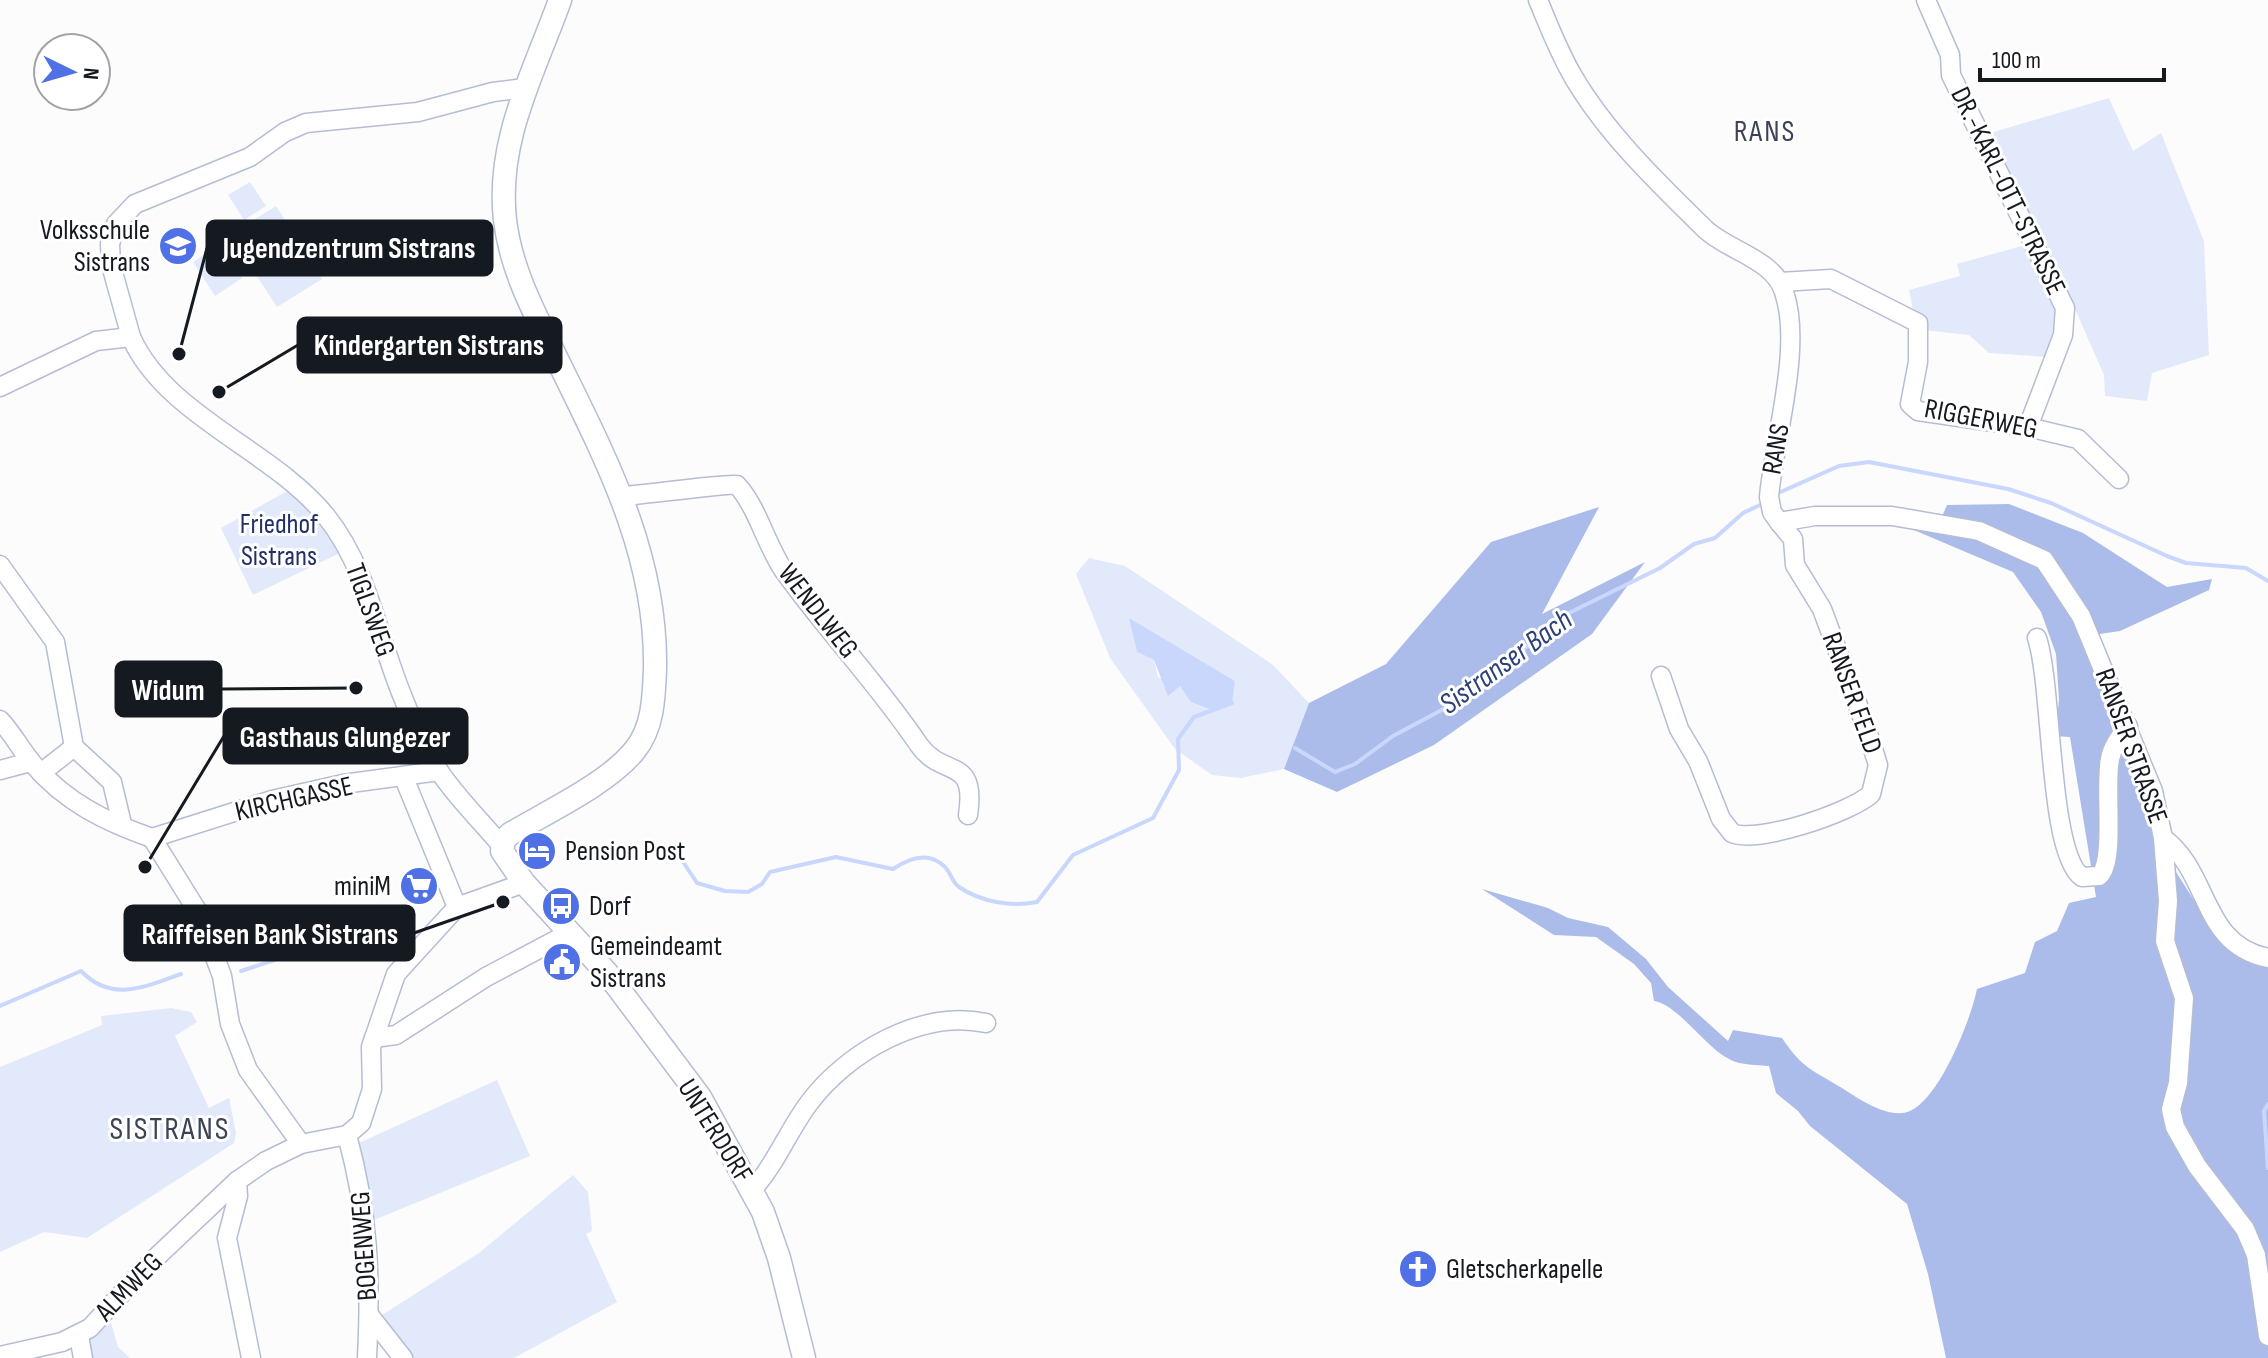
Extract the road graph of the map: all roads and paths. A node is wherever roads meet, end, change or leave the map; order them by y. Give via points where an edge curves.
1 (560, 0) edge
2 (1538, 0) edge
3 (1926, 0) edge
4 (525, 88) junction
5 (1780, 282) junction
6 (131, 337) junction
7 (0, 387) edge
8 (2028, 427) junction
9 (2119, 479) dead end
10 (623, 496) junction
11 (1779, 522) junction
12 (0, 565) edge
13 (2037, 638) dead end
14 (1661, 676) dead end
15 (0, 720) edge
16 (2128, 726) junction
17 (74, 747) junction
18 (36, 768) junction
19 (0, 770) edge
20 (439, 771) junction
21 (404, 778) junction
22 (968, 815) dead end
23 (122, 824) junction
24 (152, 838) junction
25 (2163, 838) junction
26 (502, 846) junction
27 (524, 883) junction
28 (457, 907) junction
29 (571, 932) junction
30 (2268, 958) edge
31 (986, 1023) dead end
32 (374, 1038) junction
33 (347, 1135) junction
34 (301, 1144) junction
35 (237, 1181) junction
36 (752, 1190) junction
37 (370, 1316) junction
38 (79, 1336) junction
39 (799, 1336) junction
40 (2268, 1336) edge
41 (0, 1342) edge
42 (20, 1351) junction
43 (0, 1356) edge
44 (83, 1358) edge
45 (251, 1358) edge
46 (367, 1358) edge
47 (403, 1358) edge
48 (804, 1358) edge
49 (816, 1358) edge

1 - 4 main road
2 - 5 street via 1574,79 1610,129 1705,229
3 - 8 street, DR.-KARL-OTT-STRASSE via 1950,55 1951,75 2065,308 2063,335
4 - 6 street, TIGLSWEG via 418,112 306,123 250,157 135,204 116,224 110,244
4 - 10 main road via 504,173 508,238 534,312
5 - 8 street, RIGGERWEG via 1831,279 1918,323 1912,408
5 - 11 street, RANS via 1789,340 1769,497
6 - 7 street via 96,341
6 - 20 street, TIGLSWEG via 168,386 291,482 328,519 356,565 404,702
8 - 9 street, RIGGERWEG via 2078,439
10 - 22 street, WENDLWEG via 737,485 788,575 925,753 964,774 971,787
10 - 26 main road via 651,599 654,679 647,730 621,764 510,834
11 - 14 street, RANSER FELD via 1793,539 1795,565 1822,609 1871,742 1878,772 1871,794 1852,806 1768,834 1752,838 1732,833 1679,729
11 - 16 street, RANSER STRASSE via 1815,516 1919,519 1979,531 2044,560 2088,629
12 - 17 street via 55,642
13 - 16 street via 2045,668 2061,827 2071,867 2082,877 2099,876 2108,864 2110,759
15 - 18 street
16 - 25 street, RANSER STRASSE via 2153,791
17 - 18 street
17 - 23 street via 112,782
18 - 19 street
18 - 23 street via 80,807
20 - 21 street, KIRCHGASSE
20 - 26 street, TIGLSWEG
21 - 24 street, KIRCHGASSE via 343,784 272,800
21 - 28 street
23 - 24 street
24 - 34 street via 198,912 248,1070
25 - 30 street via 2184,857 2226,937
25 - 40 street, RANSER STRASSE via 2165,941 2184,998 2173,1118 2181,1142 2245,1229 2256,1255
26 - 27 main road, UNTERDORF
27 - 28 street
27 - 29 main road, UNTERDORF
28 - 32 street via 401,966
29 - 32 street via 486,977 396,1035
29 - 36 main road, UNTERDORF via 697,1092
31 - 36 street via 947,1020 856,1057 810,1101
32 - 33 street via 369,1107
33 - 34 street, ALMWEG
33 - 37 street, BOGENWEG via 365,1203
34 - 35 street, ALMWEG
35 - 38 street, ALMWEG
35 - 45 street via 227,1238
36 - 39 main road, UNTERDORF via 773,1239
37 - 46 street, BOGENWEG
37 - 47 street
38 - 42 street, ALMWEG
38 - 44 street
39 - 48 main road, UNTERDORF
39 - 49 street via 810,1340
41 - 42 street
42 - 43 street, ALMWEG

